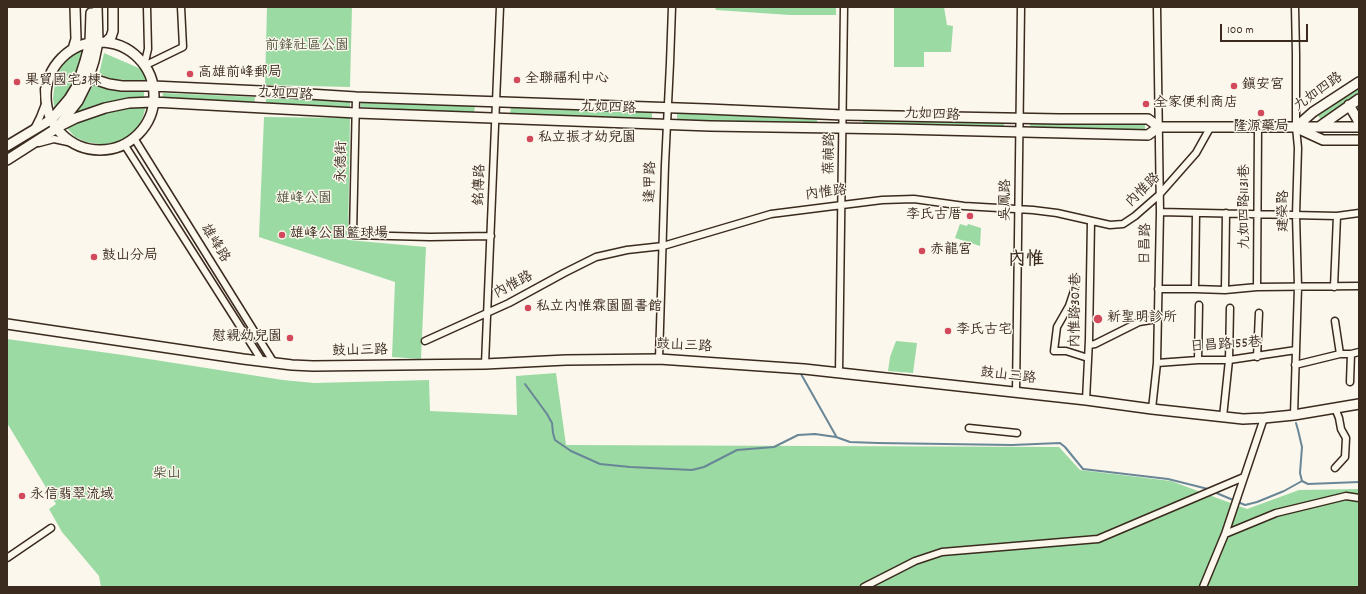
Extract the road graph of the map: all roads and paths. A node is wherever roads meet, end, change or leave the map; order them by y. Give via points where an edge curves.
1 (75, 7) edge
2 (91, 7) edge
3 (97, 7) edge
4 (113, 7) edge
5 (147, 7) edge
6 (181, 7) edge
7 (500, 7) edge
8 (672, 7) edge
9 (844, 7) edge
10 (1021, 7) edge
11 (1157, 7) edge
12 (1295, 7) edge
13 (98, 42) junction
14 (73, 49) junction
15 (144, 66) junction
16 (85, 76) junction
17 (48, 82) junction
18 (1359, 82) edge
19 (153, 86) junction
20 (356, 97) junction
21 (1359, 99) edge
22 (153, 102) junction
23 (496, 102) junction
24 (1349, 105) junction
25 (668, 108) junction
26 (356, 113) junction
27 (843, 115) junction
28 (1020, 118) junction
29 (52, 119) junction
30 (496, 119) junction
31 (1359, 122) edge
32 (666, 124) junction
33 (58, 127) junction
34 (1159, 127) junction
35 (1258, 127) junction
36 (1296, 127) junction
37 (1319, 127) junction
38 (843, 128) junction
39 (1210, 128) junction
40 (1359, 128) edge
41 (33, 129) junction
42 (1019, 132) junction
43 (134, 138) junction
44 (1359, 140) edge
45 (77, 144) junction
46 (124, 144) junction
47 (7, 146) edge
48 (26, 148) junction
49 (7, 160) edge
50 (1159, 195) junction
51 (842, 205) junction
52 (1018, 210) junction
53 (1160, 212) junction
54 (1196, 213) junction
55 (1226, 213) junction
56 (1359, 213) edge
57 (1259, 214) junction
58 (1296, 215) junction
59 (1337, 216) junction
60 (1091, 221) junction
61 (491, 236) junction
62 (663, 246) junction
63 (1359, 286) edge
64 (1257, 287) junction
65 (1298, 287) junction
66 (1334, 287) junction
67 (1075, 288) dead end
68 (1158, 289) junction
69 (1195, 289) junction
70 (1225, 290) junction
71 (1199, 305) dead end
72 (1230, 308) dead end
73 (1259, 312) dead end
74 (487, 314) junction
75 (1157, 319) junction
76 (1335, 321) dead end
77 (7, 324) edge
78 (425, 341) dead end
79 (1089, 346) junction
80 (1296, 350) junction
81 (1359, 352) edge
82 (1340, 354) junction
83 (1351, 354) junction
84 (1257, 357) junction
85 (1088, 358) junction
86 (659, 359) junction
87 (1198, 360) junction
88 (1230, 360) junction
89 (262, 361) junction
90 (274, 363) junction
91 (1157, 363) junction
92 (485, 364) junction
93 (1294, 365) junction
94 (839, 373) junction
95 (1350, 382) dead end
96 (1016, 392) junction
97 (1086, 400) junction
98 (1359, 404) edge
99 (1335, 408) junction
100 (1152, 409) junction
101 (1294, 415) junction
102 (1223, 417) junction
103 (1264, 418) junction
104 (969, 428) dead end
105 (1017, 433) dead end
106 (1335, 468) dead end
107 (1244, 477) junction
108 (1359, 498) edge
109 (51, 528) dead end
110 (1225, 534) junction
111 (7, 558) edge
112 (864, 587) edge
113 (1203, 587) edge

1 - 14 street via 76,34
2 - 13 street
3 - 13 street
4 - 13 street via 111,37
5 - 15 street via 148,49
6 - 15 street via 183,47
7 - 23 street, 銘傳路
8 - 25 street, 逢甲路
9 - 27 street, 葆禎路
10 - 28 street, 吳鳳路
11 - 34 street, 日昌路
12 - 36 street, 建榮路
13 - 14 street
13 - 15 street via 124,48
13 - 16 street via 94,61
14 - 17 street via 56,65
15 - 19 street
16 - 19 street, 九如四路 via 122,86
16 - 29 street
16 - 33 street via 78,101
17 - 29 street via 46,94
17 - 41 street via 44,89 45,104
18 - 36 street, 九如四路 via 1313,112
19 - 20 street, 九如四路
19 - 22 street
20 - 23 street, 九如四路
20 - 26 street, 永德街
21 - 24 street, 九如四路
22 - 26 street, 九如四路
22 - 33 street, 九如四路 via 105,108
22 - 43 street via 150,116
23 - 25 street, 九如四路
23 - 30 street, 銘傳路
24 - 31 street, 九如四路
24 - 37 street, 九如四路
25 - 27 street, 九如四路
25 - 32 street, 逢甲路
26 - 30 street, 九如四路
26 - 61 street, 永德街 via 353,235
27 - 28 street, 九如四路
27 - 38 street, 葆禎路
28 - 34 street, 九如四路 via 1148,119
28 - 42 street, 吳鳳路
29 - 33 street
29 - 41 street
30 - 32 street, 九如四路
30 - 61 street, 銘傳路
32 - 38 street, 九如四路
32 - 62 street, 逢甲路
33 - 45 street
33 - 48 street
34 - 39 street, 九如四路
34 - 42 street, 九如四路 via 1148,135
34 - 50 street, 日昌路
35 - 36 street, 九如四路
35 - 39 street, 九如四路
35 - 57 street, 九如四路1131巷
36 - 37 street, 九如四路
36 - 44 street, 九如四路 via 1323,140
36 - 58 street, 建榮路
37 - 40 street, 九如四路
38 - 42 street, 九如四路
38 - 51 street, 葆禎路
39 - 50 street, 內惟路 via 1196,153
41 - 47 street
42 - 52 street, 吳鳳路
43 - 46 street
43 - 90 street, 雄峰路
45 - 46 street via 96,149
45 - 48 street via 54,139
46 - 89 street, 雄峰路
48 - 49 street
50 - 53 street, 日昌路
50 - 60 street, 內惟路 via 1122,224 1110,225
51 - 52 street, 內惟路 via 914,199
51 - 62 street, 內惟路 via 771,214
51 - 94 street, 葆禎路
52 - 60 street, 內惟路 via 1057,213
52 - 96 street, 吳鳳路
53 - 54 street
53 - 68 street, 日昌路
54 - 55 street
54 - 69 street
55 - 57 street
55 - 70 street
56 - 59 street
57 - 58 street
57 - 64 street, 九如四路1131巷
58 - 59 street
58 - 65 street, 建榮路
59 - 66 street
60 - 79 street, 內惟路307巷
61 - 74 street, 銘傳路
62 - 74 street, 內惟路 via 596,257
62 - 86 street, 逢甲路
63 - 66 street
64 - 65 street
64 - 70 street
65 - 66 street
65 - 80 street, 建榮路
67 - 85 street via 1069,306 1057,327 1054,351 1066,351
68 - 69 street
68 - 75 street, 日昌路
69 - 70 street
71 - 87 street
72 - 88 street
73 - 84 street
74 - 78 street, 內惟路
74 - 92 street, 銘傳路
75 - 79 street via 1139,322
75 - 91 street, 日昌路
76 - 82 street
77 - 89 street, 鼓山三路
79 - 85 street, 內惟路307巷
80 - 84 street, 日昌路155巷
80 - 93 street, 建榮路
81 - 83 street
82 - 83 street
82 - 93 street
83 - 95 street
84 - 88 street, 日昌路155巷
85 - 97 street, 內惟路307巷
86 - 92 street, 鼓山三路
86 - 94 street, 鼓山三路
87 - 88 street, 日昌路155巷
87 - 91 street, 日昌路155巷
88 - 102 street
89 - 90 street, 鼓山三路
90 - 92 street, 鼓山三路 via 350,367
91 - 100 street, 日昌路
93 - 101 street, 建榮路
94 - 96 street, 鼓山三路
96 - 97 street, 鼓山三路
97 - 100 street, 鼓山三路
98 - 99 street, 鼓山三路
99 - 101 street, 鼓山三路
99 - 106 street via 1346,438 1345,457
100 - 102 street, 鼓山三路
101 - 103 street, 鼓山三路
102 - 103 street, 鼓山三路
103 - 107 street
104 - 105 street
107 - 110 street
107 - 112 street via 1098,539 942,552 915,561
108 - 110 street via 1346,496 1276,513
109 - 111 street
110 - 113 street

